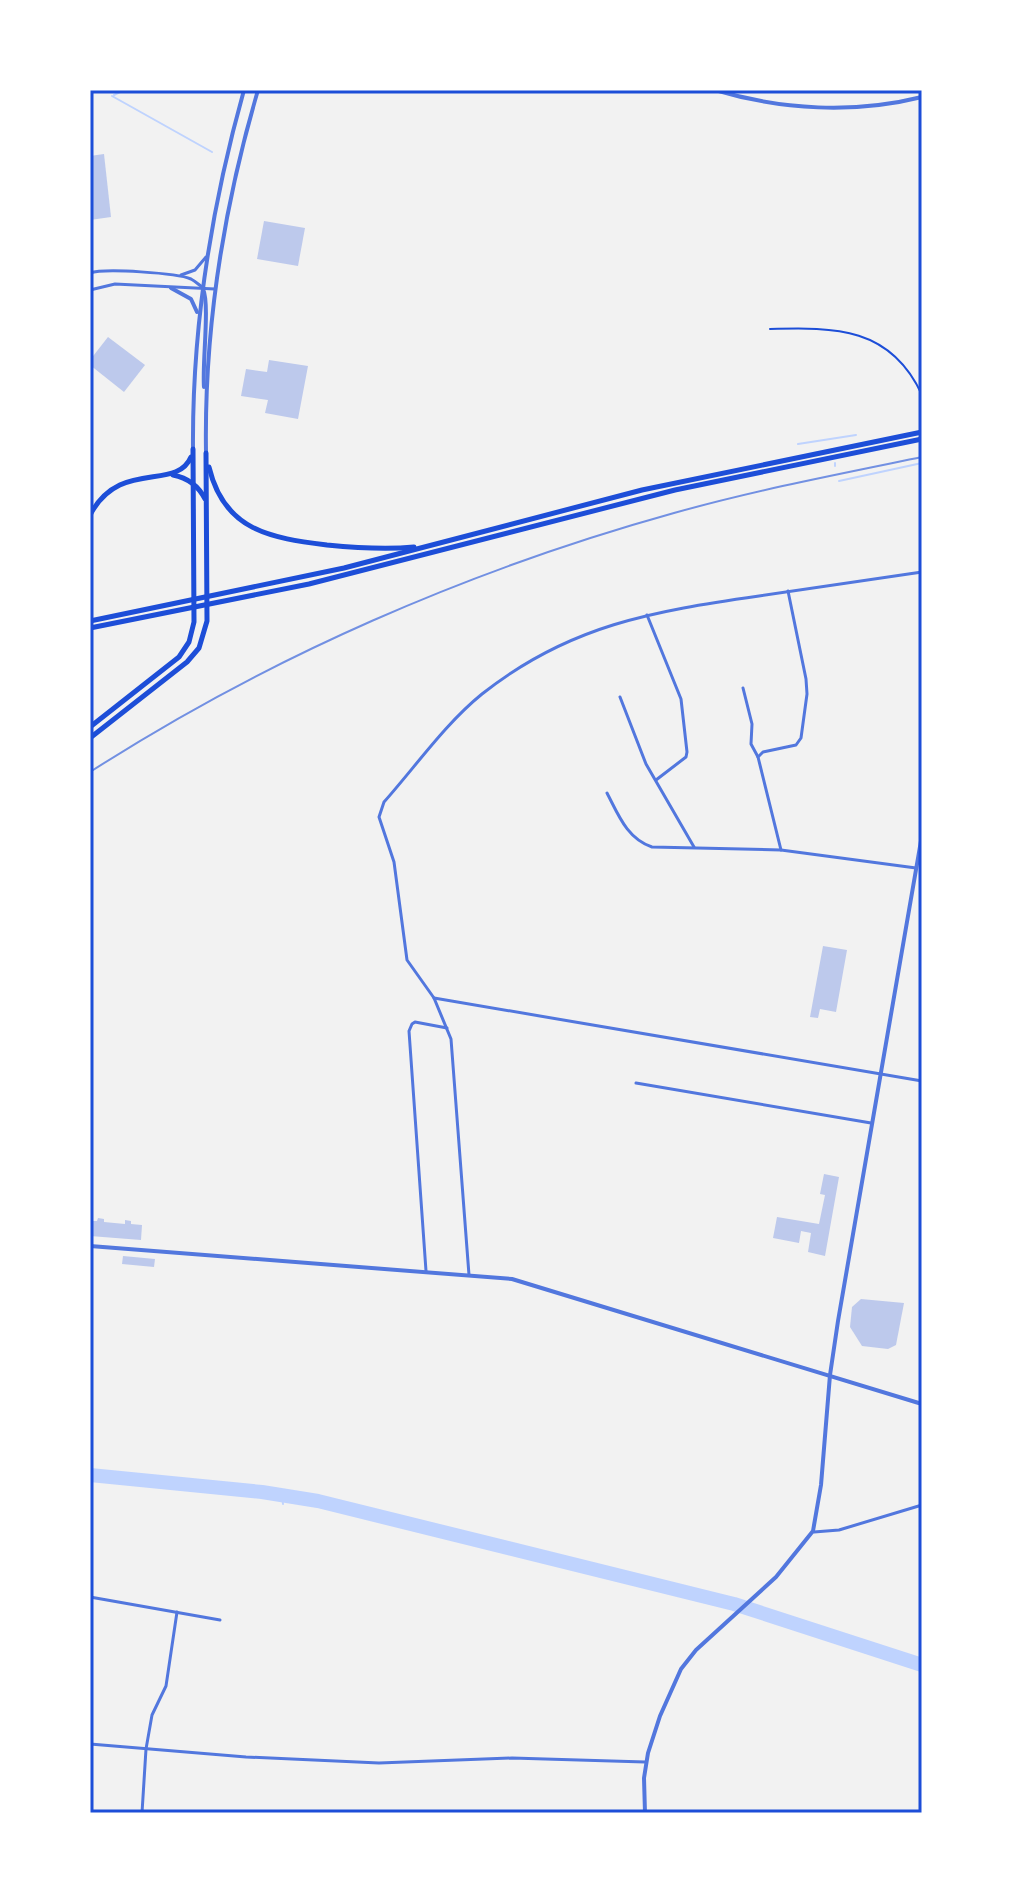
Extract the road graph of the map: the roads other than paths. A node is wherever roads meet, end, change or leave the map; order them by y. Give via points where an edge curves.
1 (244, 90) edge
2 (258, 90) edge
3 (715, 90) edge
4 (922, 97) edge
5 (206, 257) junction
6 (90, 273) edge
7 (176, 276) junction
8 (202, 287) junction
9 (171, 288) junction
10 (215, 289) junction
11 (90, 290) edge
12 (198, 317) junction
13 (205, 421) junction
14 (922, 432) edge
15 (922, 439) edge
16 (193, 449) junction
17 (206, 453) junction
18 (172, 475) junction
19 (193, 483) junction
20 (207, 504) junction
21 (90, 515) edge
22 (435, 544) junction
23 (922, 572) edge
24 (788, 591) junction
25 (647, 614) junction
26 (90, 621) edge
27 (90, 628) edge
28 (743, 688) dead end
29 (620, 697) dead end
30 (90, 727) edge
31 (90, 738) edge
32 (758, 757) junction
33 (656, 780) junction
34 (607, 793) dead end
35 (922, 835) edge
36 (694, 847) junction
37 (781, 850) junction
38 (916, 868) junction
39 (434, 998) junction
40 (447, 1028) junction
41 (879, 1074) junction
42 (922, 1081) edge
43 (636, 1083) dead end
44 (871, 1123) junction
45 (90, 1246) edge
46 (426, 1271) junction
47 (469, 1275) junction
48 (830, 1375) junction
49 (922, 1404) edge
50 (922, 1505) edge
51 (813, 1531) junction
52 (90, 1597) edge
53 (177, 1612) junction
54 (220, 1620) dead end
55 (90, 1744) edge
56 (146, 1749) junction
57 (646, 1762) junction
58 (142, 1813) edge
59 (645, 1813) edge

1 - 5 street
2 - 10 street via 232,188
3 - 4 street via 819,108
5 - 7 street via 195,270
5 - 8 street
6 - 7 street
7 - 8 street
8 - 9 street
8 - 10 street
8 - 12 street
8 - 13 street via 207,301
9 - 11 street via 115,284
9 - 12 street via 191,299
10 - 13 street
12 - 16 street
13 - 17 street
14 - 22 main road via 642,490
15 - 27 main road via 654,495 344,575
16 - 18 main road via 187,466
16 - 19 main road
17 - 20 main road
17 - 22 main road via 223,501 261,533 374,550
18 - 19 main road
18 - 21 main road via 118,484
19 - 20 main road
19 - 30 main road via 194,622 189,642 179,657
20 - 31 main road via 207,621 199,648
22 - 26 main road
23 - 24 street
24 - 25 street
24 - 32 street via 806,679 801,738 796,745
25 - 33 street via 681,699 687,752
25 - 39 street via 568,642 497,683 452,724 384,802 380,812 394,862 407,960
28 - 32 street via 751,744
29 - 33 street
32 - 37 street
33 - 36 street
34 - 36 street via 640,843
35 - 38 street
36 - 37 street
37 - 38 street
38 - 41 street
39 - 40 street
39 - 41 street
40 - 46 street via 415,1022 409,1031
40 - 47 street
41 - 42 street
41 - 44 street
43 - 44 street
44 - 48 street
45 - 46 street
46 - 47 street
47 - 48 street via 529,1283
48 - 49 street
48 - 51 street
50 - 51 street via 839,1530
51 - 57 street via 790,1561 681,1669
52 - 53 street
53 - 54 street
53 - 56 street via 166,1686 153,1709
55 - 56 street
56 - 57 street via 379,1763 512,1758
56 - 58 street
57 - 59 street

